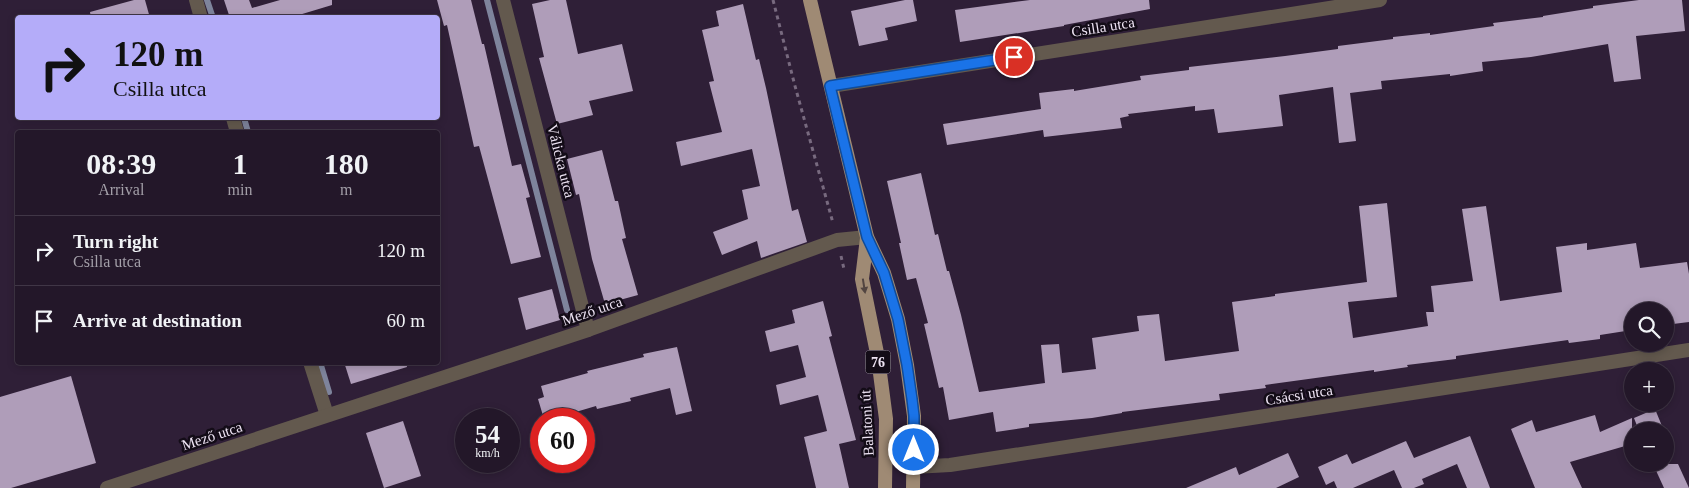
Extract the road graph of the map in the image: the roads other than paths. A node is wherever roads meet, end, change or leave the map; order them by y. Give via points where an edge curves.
1 (196, 0) edge
2 (503, 0) edge
3 (810, 0) edge
4 (1380, 0) edge
5 (200, 15) edge
6 (830, 86) junction
7 (867, 237) junction
8 (588, 330) junction
9 (1689, 350) edge
10 (311, 365) edge
11 (327, 416) junction
12 (914, 467) junction
13 (107, 488) edge
14 (885, 488) edge
15 (913, 488) edge

1 - 5 street
2 - 8 street, Válicka utca
3 - 6 main road, Balatoni út / 76
4 - 6 street, Csilla utca
6 - 7 main road, Balatoni út / 76
7 - 8 street, Mező utca via 837,240
7 - 12 main road, Balatoni út / 76 via 884,273 898,319 914,416
7 -> 14 main road, Balatoni út / 76 via 862,279 886,419
8 - 11 street, Mező utca
9 - 12 street, Csácsi utca via 950,465
10 - 11 street
11 - 13 street, Mező utca
12 - 15 main road, Balatoni út / 76

